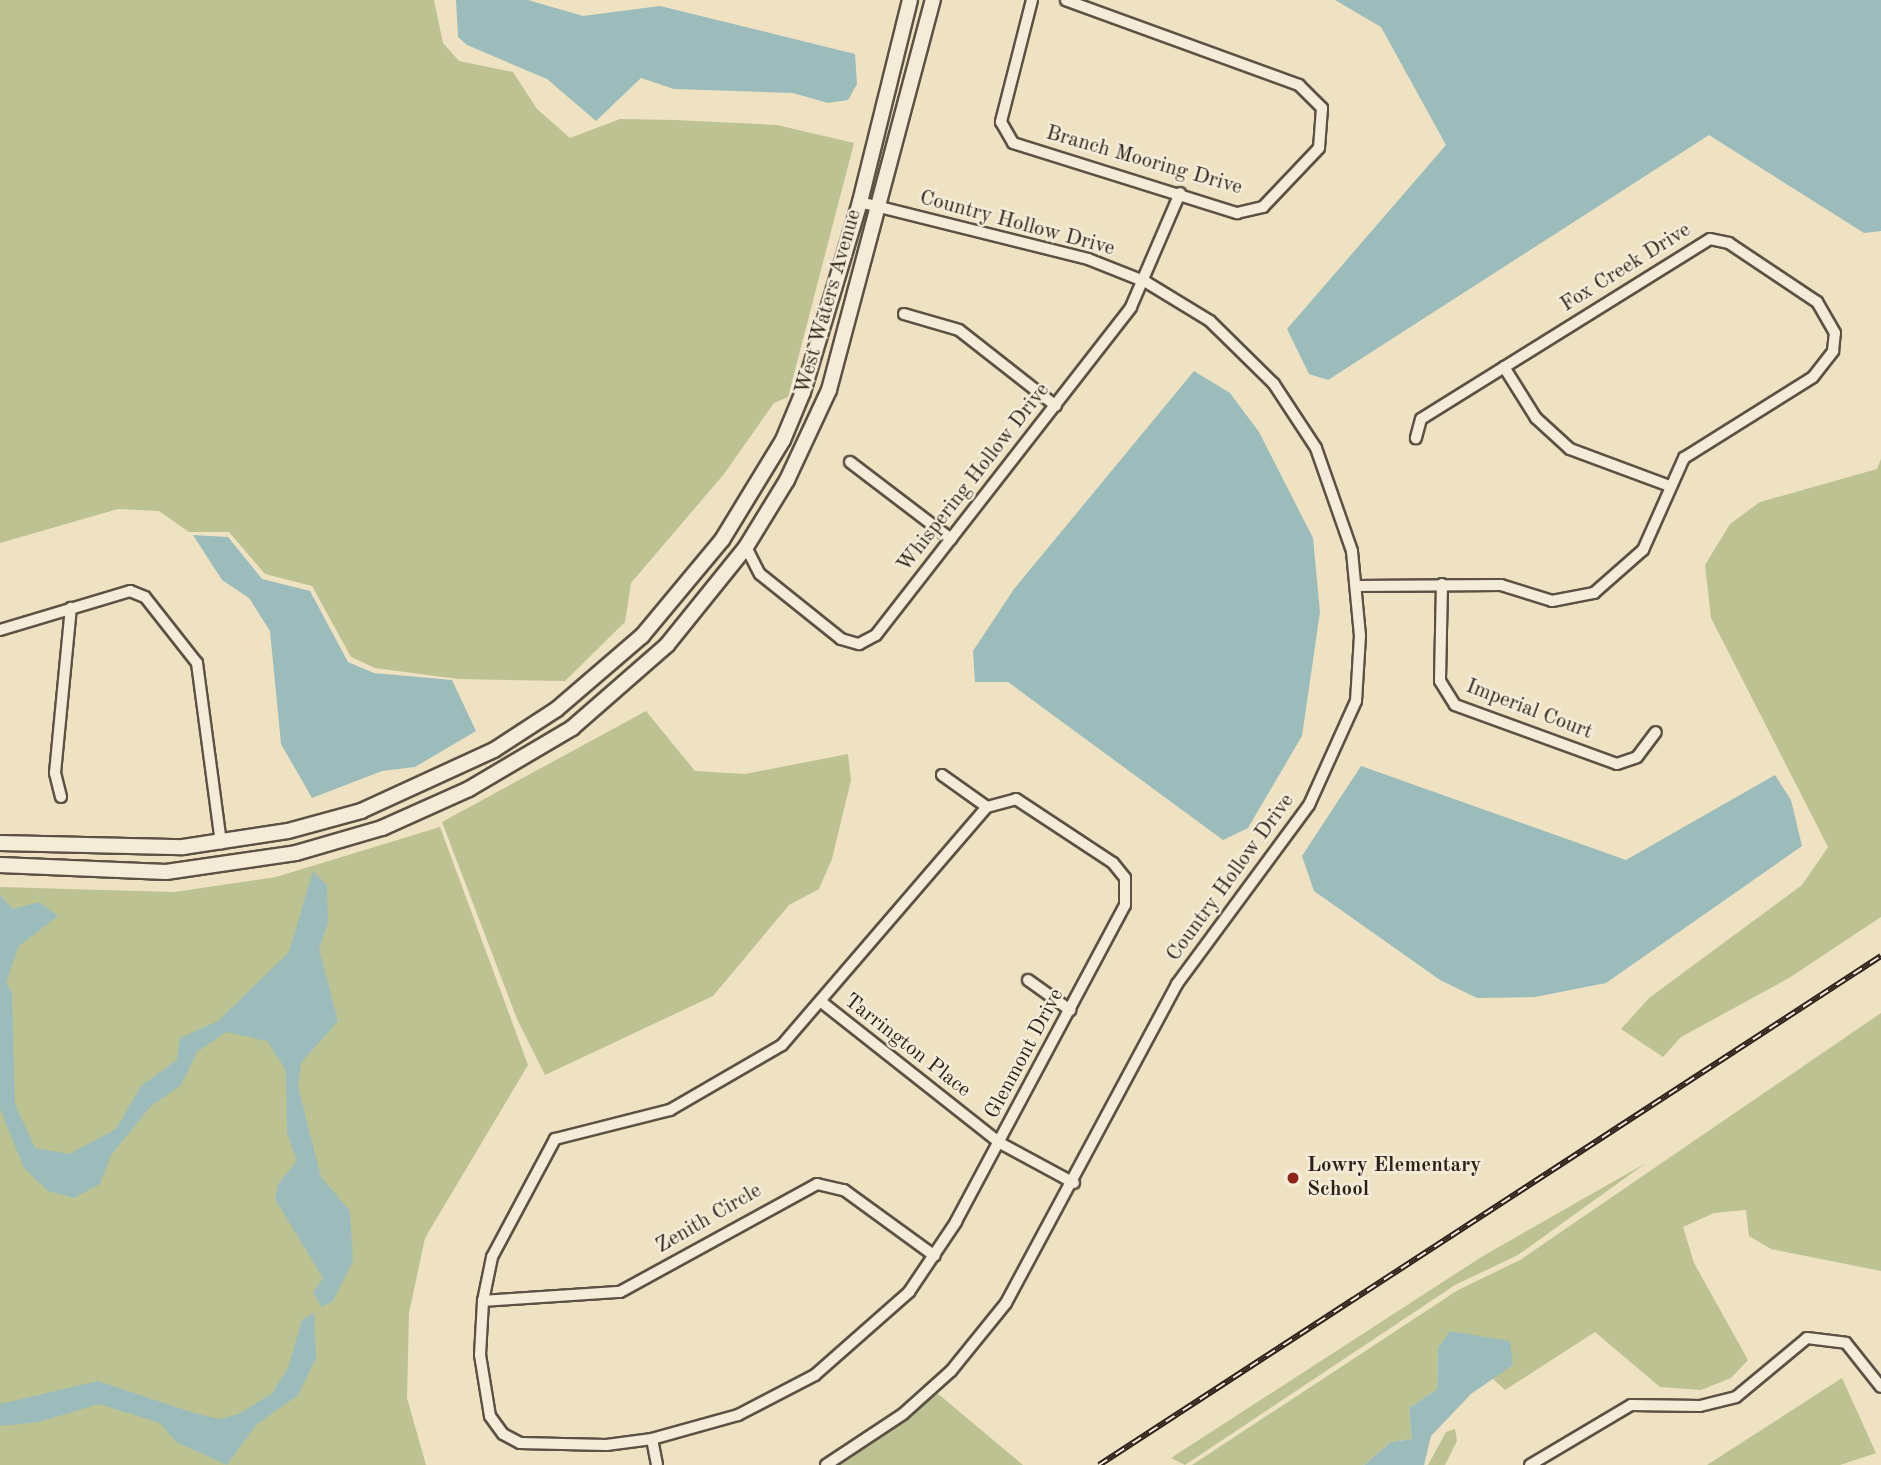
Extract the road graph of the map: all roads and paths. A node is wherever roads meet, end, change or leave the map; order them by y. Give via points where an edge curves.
1 (910, 0) edge
2 (933, 0) edge
3 (1032, 0) edge
4 (1066, 0) edge
5 (1180, 193) junction
6 (860, 202) junction
7 (879, 207) junction
8 (1146, 282) junction
9 (904, 314) dead end
10 (1504, 367) junction
11 (1056, 405) junction
12 (1416, 438) dead end
13 (850, 462) dead end
14 (1667, 485) junction
15 (951, 540) junction
16 (746, 547) junction
17 (1442, 584) junction
18 (1356, 586) junction
19 (71, 608) junction
20 (0, 630) edge
21 (1656, 732) dead end
22 (942, 775) dead end
23 (61, 797) dead end
24 (986, 807) junction
25 (0, 843) edge
26 (220, 843) junction
27 (0, 865) edge
28 (1028, 980) dead end
29 (824, 1004) junction
30 (1070, 1010) junction
31 (1000, 1143) junction
32 (1074, 1183) junction
33 (935, 1256) junction
34 (483, 1301) junction
35 (1881, 1387) edge
36 (652, 1439) junction
37 (657, 1465) edge
38 (826, 1465) edge
39 (1530, 1465) edge

1 - 6 street, West Waters Avenue
2 - 7 street, West Waters Avenue
3 - 5 street, Branch Mooring Drive via 1000,122 1004,134 1013,143
4 - 5 street, Branch Mooring Drive via 1299,85 1322,108 1319,148 1263,207 1237,213
5 - 8 street, Whispering Hollow Drive
6 - 7 street, Country Hollow Drive
6 - 26 street, West Waters Avenue via 817,352 783,440 711,556 642,636 557,709 437,780 361,811
7 - 8 street, Country Hollow Drive via 1088,259
7 - 16 street, West Waters Avenue via 829,390 787,480
8 - 11 street, Whispering Hollow Drive
8 - 18 street, Country Hollow Drive via 1210,321 1274,384 1316,448 1352,551
9 - 11 street via 959,330
10 - 12 street, Fox Creek Drive via 1420,419
10 - 14 street via 1536,418 1570,449
10 - 14 street, Fox Creek Drive via 1710,239 1729,243 1817,302 1835,333 1825,365 1701,443
11 - 15 street, Whispering Hollow Drive
13 - 15 street
14 - 17 street, Fox Creek Drive via 1643,550 1594,593 1552,601 1501,585
15 - 16 street, Whispering Hollow Drive via 876,635 859,644 841,639 760,574
16 - 27 street, West Waters Avenue via 667,645 572,728 469,789 382,828 296,853 166,872
17 - 18 street, Fox Creek Drive
17 - 21 street, Imperial Court via 1440,681 1455,705 1616,764 1637,757
18 - 32 street, Country Hollow Drive via 1356,701 1309,806 1177,985
19 - 20 street
19 - 23 street via 55,773
19 - 26 street via 131,591 145,597 191,650 207,707
22 - 24 street
24 - 29 street, Glenmont Drive
24 - 30 street, Glenmont Drive via 1016,799 1034,807 1113,863 1125,878 1125,905
25 - 26 street, West Waters Avenue via 103,849
28 - 30 street
29 - 31 street, Tarrington Place
29 - 34 street, Glenmont Drive via 782,1045 670,1110 555,1139 492,1257
30 - 31 street, Glenmont Drive
31 - 32 street, Tarrington Place
31 - 33 street, Glenmont Drive
32 - 38 street, Country Hollow Drive via 1006,1303 951,1371 903,1414
33 - 34 street, Zenith Circle via 844,1190 817,1184 620,1292
33 - 36 street, Glenmont Drive via 874,1327 815,1375 738,1415
34 - 36 street, Glenmont Drive via 480,1355 490,1416 503,1434 563,1446
35 - 39 street via 1846,1343 1807,1338 1736,1397 1700,1406 1631,1405
36 - 37 street

